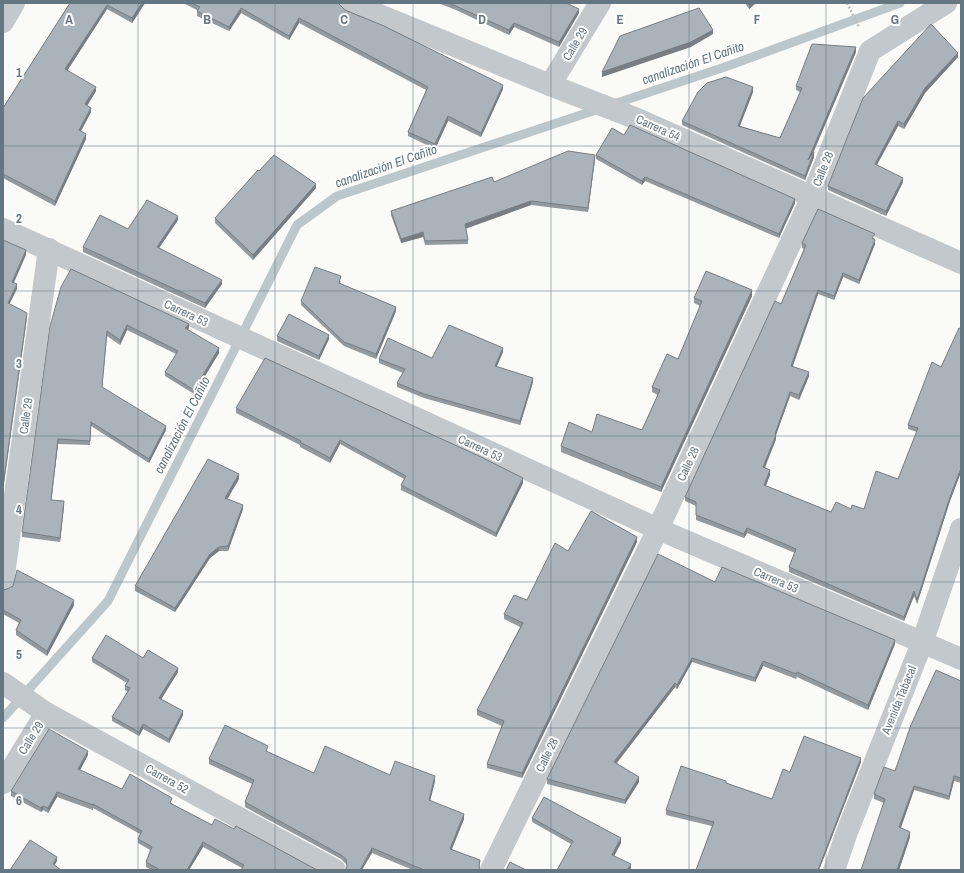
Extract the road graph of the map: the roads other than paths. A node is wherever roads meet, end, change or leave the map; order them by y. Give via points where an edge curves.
1 (14, 3) edge
2 (350, 3) edge
3 (600, 3) edge
4 (946, 3) edge
5 (3, 22) edge
6 (550, 85) junction
7 (812, 197) junction
8 (3, 229) edge
9 (49, 249) junction
10 (961, 263) edge
11 (658, 529) junction
12 (961, 529) edge
13 (3, 582) edge
14 (922, 643) junction
15 (961, 659) edge
16 (6, 685) edge
17 (38, 708) junction
18 (3, 783) edge
19 (335, 870) edge
20 (491, 870) edge
21 (834, 870) edge

1 - 5 street
2 - 6 street, Carrera 54
3 - 6 street, Calle 29
4 - 7 street, Calle 28 via 870,51
6 - 7 street, Carrera 54 via 635,118
7 - 10 street, Carrera 54
7 - 11 street, Calle 28
8 - 9 street, Carrera 53
9 - 11 street, Carrera 53
9 - 13 street, Calle 29
11 - 14 street, Carrera 53
11 - 20 street, Calle 28
12 - 14 street, Avenida Tabacal
14 - 15 street, Carrera 53
14 - 21 street, Avenida Tabacal
16 - 17 street, Carrera 52
17 - 18 street, Calle 29
17 - 19 street, Carrera 52

